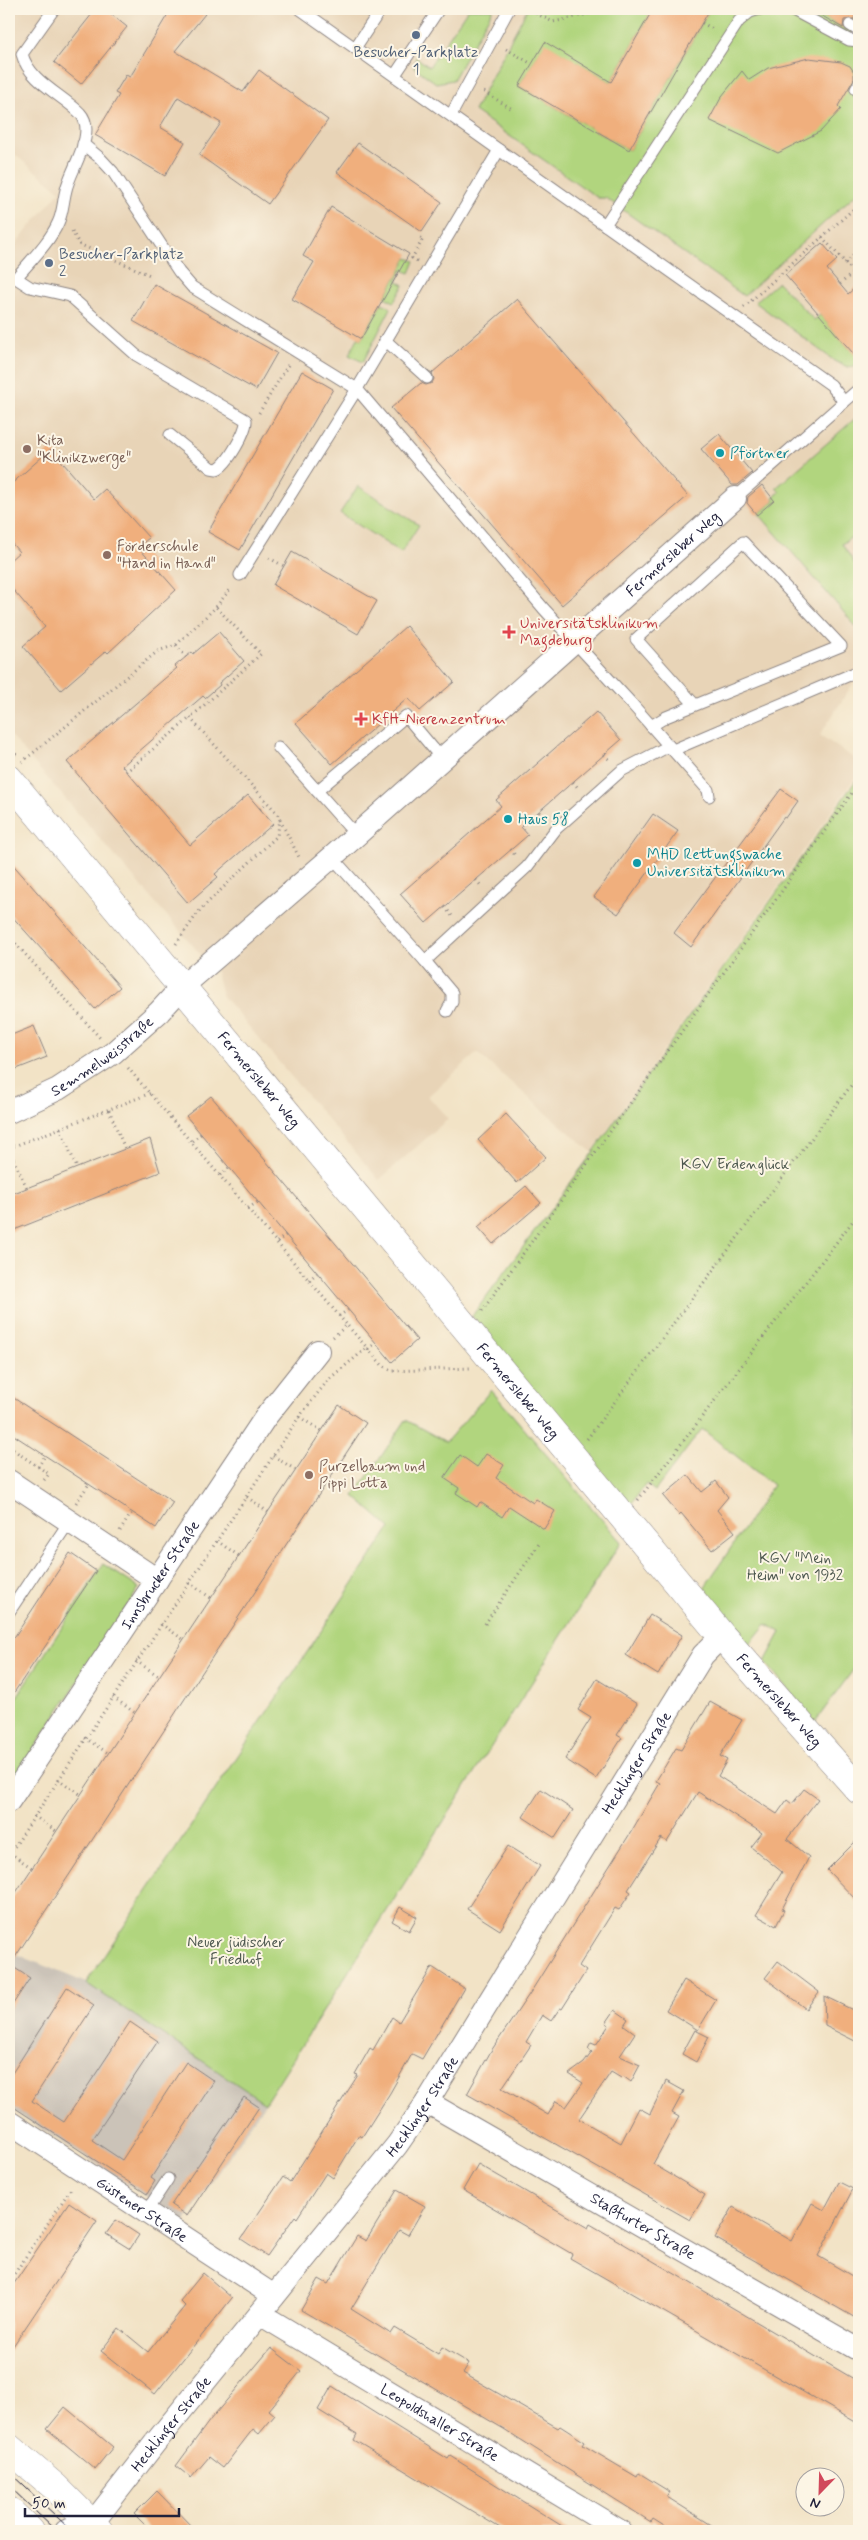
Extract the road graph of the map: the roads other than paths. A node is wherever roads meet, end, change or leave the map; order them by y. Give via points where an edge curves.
1 (54, 9) edge
2 (300, 9) edge
3 (381, 9) edge
4 (439, 9) edge
5 (508, 9) edge
6 (760, 9) edge
7 (792, 9) edge
8 (859, 41) edge
9 (355, 48) junction
10 (395, 75) junction
11 (859, 84) edge
12 (859, 92) edge
13 (451, 115) junction
14 (84, 144) junction
15 (499, 150) junction
16 (604, 225) junction
17 (386, 340) junction
18 (427, 378) dead end
19 (357, 388) junction
20 (858, 392) edge
21 (844, 402) junction
22 (170, 435) dead end
23 (735, 498) joint
24 (240, 575) road end
25 (574, 642) junction
26 (859, 671) edge
27 (695, 705) junction
28 (651, 726) junction
29 (278, 747) dead end
30 (671, 748) junction
31 (442, 759) junction
32 (12, 773) edge
33 (317, 791) junction
34 (710, 796) dead end
35 (356, 835) junction
36 (332, 856) junction
37 (424, 962) junction
38 (183, 986) junction
39 (447, 1011) dead end
40 (9, 1112) edge
41 (318, 1351) road end
42 (9, 1481) edge
43 (69, 1522) junction
44 (157, 1580) junction
45 (9, 1612) edge
46 (722, 1636) junction
47 (859, 1790) edge
48 (9, 1801) edge
49 (427, 2102) junction
50 (9, 2122) edge
51 (168, 2180) dead end
52 (146, 2212) junction
53 (274, 2296) junction
54 (260, 2314) junction
55 (859, 2350) edge
56 (9, 2448) edge
57 (9, 2511) edge
58 (95, 2527) edge
59 (30, 2531) edge
60 (66, 2531) edge
61 (620, 2531) edge

1 - 14 lane via 22,54 25,64 36,76 81,114
2 - 9 lane
3 - 9 lane
4 - 10 lane
5 - 13 lane
6 - 16 lane via 738,21
7 - 8 lane via 849,40
9 - 10 lane
10 - 13 lane
11 - 12 lane via 856,89
13 - 15 lane
14 - 19 lane via 113,172 192,287
14 - 22 lane via 66,189 55,230 16,278 30,287 70,296 136,355 246,420 245,430 225,464 217,469 211,468
15 - 16 lane
15 - 17 lane
16 - 21 lane via 820,375
17 - 18 lane
17 - 19 lane
19 - 24 lane
19 - 25 lane
20 - 21 lane
21 - 23 lane
23 - 25 street, Fermersleber Weg
25 - 28 lane
25 - 31 street, Fermersleber Weg
26 - 30 lane
27 - 27 lane via 841,646 743,542 636,639
27 - 28 lane
28 - 30 lane
29 - 33 lane
30 - 34 lane
30 - 37 lane via 620,771 560,826 527,867
31 - 33 lane via 406,716
31 - 35 street, Fermersleber Weg
32 - 38 street, Fermersleber Weg
33 - 35 lane
35 - 36 street, Fermersleber Weg
36 - 37 lane
36 - 38 street, Fermersleber Weg
37 - 39 lane via 452,993
38 - 40 street, Semmelweisstraße via 160,1012 113,1053 58,1089
38 - 46 street, Fermersleber Weg
41 - 44 street, Innsbrucker Straße via 265,1418
42 - 43 street
43 - 44 street
43 - 45 lane
44 - 48 street, Innsbrucker Straße
46 - 47 street, Fermersleber Weg
46 - 49 street, Hecklinger Straße via 703,1655
49 - 53 street, Hecklinger Straße via 381,2166
49 - 55 street, Staßfurter Straße
50 - 52 street, Güstener Straße
51 - 52 lane
52 - 53 street, Güstener Straße
53 - 54 street, Hecklinger Straße
54 - 58 street, Hecklinger Straße
54 - 61 street, Leopoldshaller Straße
56 - 58 street
57 - 59 street
58 - 60 street

